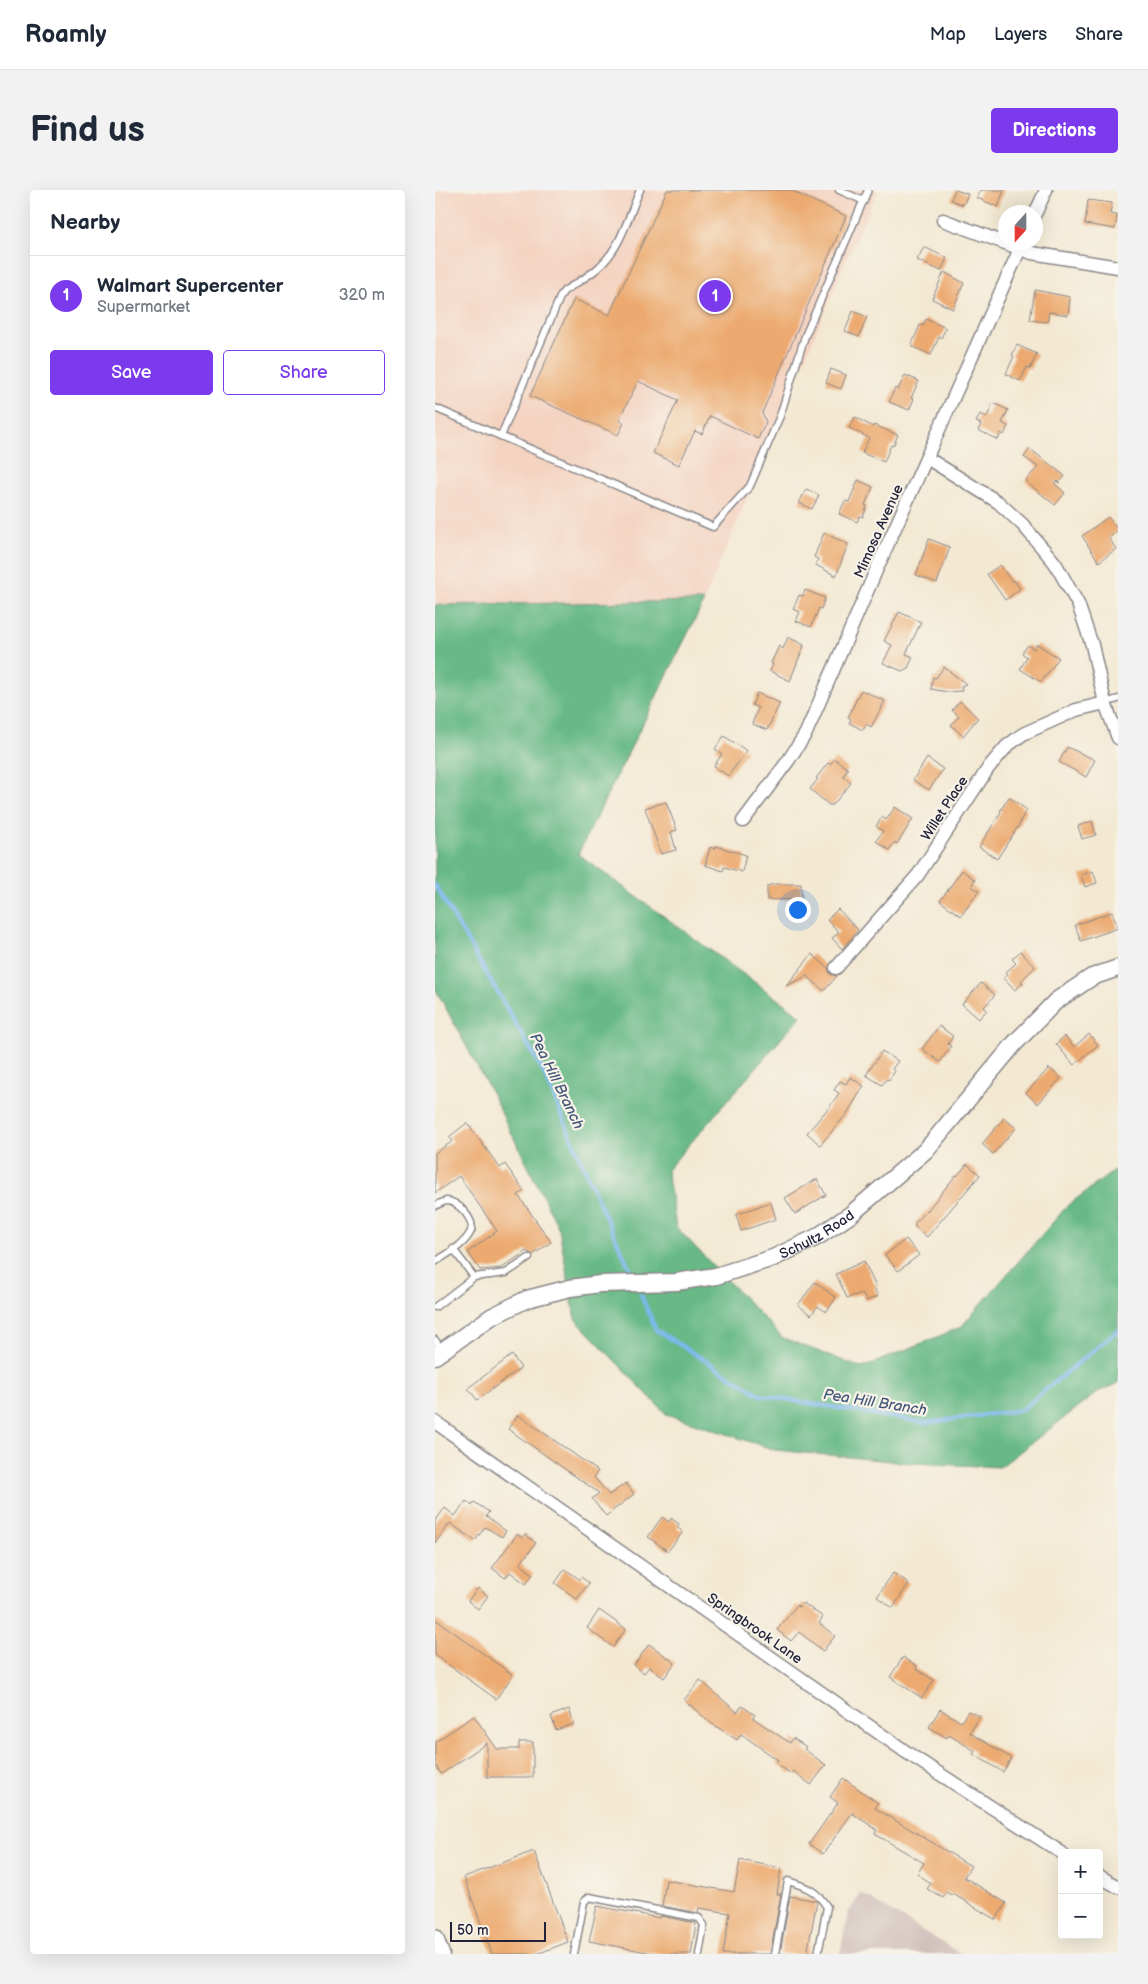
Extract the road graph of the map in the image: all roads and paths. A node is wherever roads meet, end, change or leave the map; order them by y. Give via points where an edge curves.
1 (640, 190) edge
2 (839, 190) edge
3 (868, 190) edge
4 (1046, 190) edge
5 (864, 201) junction
6 (1039, 205) edge
7 (943, 220) dead end
8 (998, 238) edge
9 (1019, 250) edge
10 (1031, 250) edge
11 (1118, 267) edge
12 (435, 408) edge
13 (501, 436) junction
14 (927, 458) junction
15 (1118, 699) edge
16 (1105, 703) junction
17 (1118, 738) edge
18 (743, 821) dead end
19 (836, 968) dead end
20 (1118, 968) edge
21 (435, 1206) edge
22 (453, 1249) junction
23 (529, 1258) dead end
24 (435, 1262) edge
25 (474, 1277) junction
26 (435, 1307) edge
27 (437, 1349) edge
28 (435, 1422) edge
29 (1058, 1850) edge
30 (1103, 1878) edge
31 (1118, 1887) edge
32 (435, 1938) edge
33 (441, 1954) edge
34 (574, 1954) edge
35 (699, 1954) edge
36 (775, 1954) edge
37 (818, 1954) edge

1 - 13 lane via 610,256 599,268 561,295
2 - 5 lane
3 - 5 lane
4 - 6 street
5 - 13 lane via 805,336 780,416 750,486 713,527
7 - 8 street
9 - 14 street, Mimosa Avenue
10 - 11 street via 1047,256
12 - 13 lane
14 - 16 street via 998,502 1023,524 1055,563 1078,604 1092,645
14 - 18 street, Mimosa Avenue via 806,733
15 - 16 lane
16 - 17 street
16 - 19 street, Willet Place via 1076,710 1023,734 1007,746 989,767 918,875
20 - 27 street, Schultz Road via 1092,977 1056,1001 1015,1042 926,1150 851,1215 817,1238 766,1261 710,1278 599,1284 534,1297 500,1312
21 - 22 lane via 445,1201 455,1203 472,1224 464,1241
22 - 24 lane
22 - 25 lane
23 - 25 lane via 506,1273
25 - 26 lane
28 - 29 street, Springbrook Lane via 909,1754
30 - 31 street
32 - 33 street
34 - 35 lane via 584,1902 589,1897 699,1918 704,1925
36 - 37 lane via 788,1881 806,1886 819,1895 827,1907

